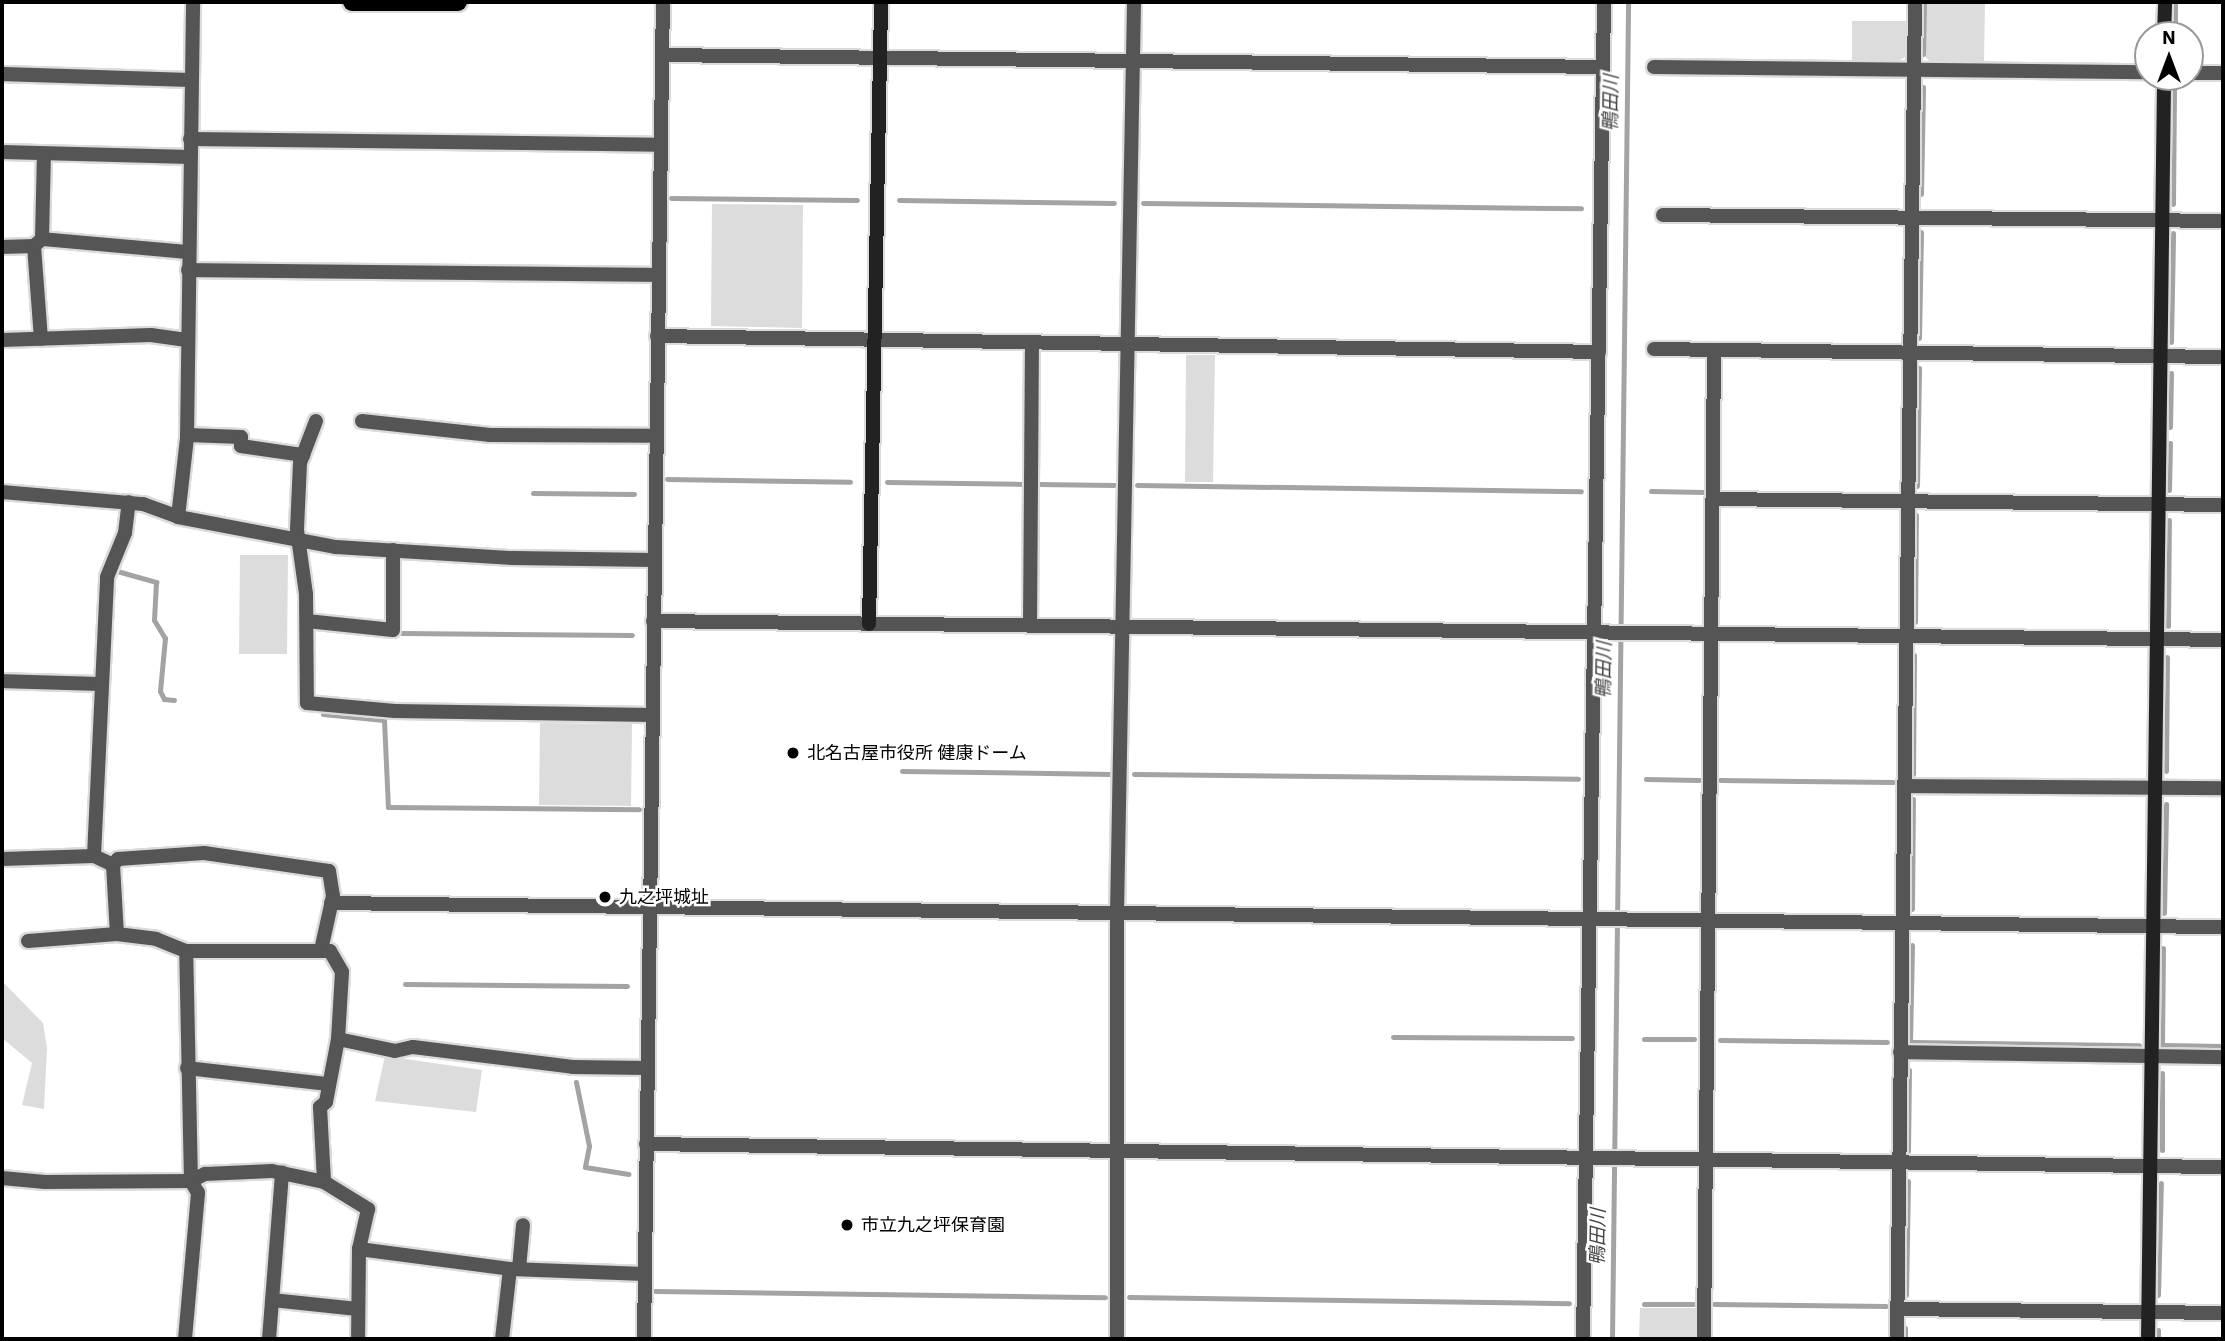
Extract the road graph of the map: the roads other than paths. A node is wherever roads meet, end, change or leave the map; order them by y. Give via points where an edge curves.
1 (192, 2) edge
2 (352, 2) edge
3 (458, 2) edge
4 (663, 2) edge
5 (881, 2) edge
6 (1134, 2) edge
7 (1604, 2) edge
8 (1915, 2) edge
9 (2165, 2) edge
10 (2164, 21) edge
11 (662, 55) junction
12 (880, 58) junction
13 (1133, 61) junction
14 (1603, 67) junction
15 (1654, 67) dead end
16 (1915, 70) junction
17 (2134, 72) edge
18 (2204, 73) edge
19 (2223, 73) edge
20 (2, 74) edge
21 (191, 79) junction
22 (2164, 91) edge
23 (190, 139) junction
24 (660, 145) junction
25 (2, 152) edge
26 (44, 154) junction
27 (190, 157) junction
28 (1663, 215) dead end
29 (1911, 218) junction
30 (2162, 221) junction
31 (2223, 221) edge
32 (38, 243) junction
33 (2, 247) edge
34 (188, 251) junction
35 (188, 270) junction
36 (658, 275) junction
37 (657, 336) junction
38 (41, 339) junction
39 (2, 340) edge
40 (187, 340) junction
41 (874, 340) junction
42 (1032, 342) junction
43 (1127, 344) junction
44 (1654, 349) dead end
45 (1714, 350) junction
46 (1599, 352) junction
47 (1909, 353) junction
48 (2160, 356) junction
49 (2223, 357) edge
50 (316, 421) dead end
51 (362, 421) dead end
52 (187, 435) junction
53 (655, 436) junction
54 (303, 455) junction
55 (2, 492) edge
56 (1713, 499) junction
57 (129, 502) junction
58 (1908, 502) junction
59 (2158, 505) junction
60 (2223, 505) edge
61 (178, 516) junction
62 (299, 542) junction
63 (393, 550) junction
64 (654, 560) junction
65 (307, 621) junction
66 (653, 621) junction
67 (869, 624) junction
68 (1030, 626) junction
69 (1122, 627) junction
70 (1600, 633) junction
71 (1711, 635) junction
72 (1906, 637) junction
73 (2156, 639) junction
74 (2223, 640) edge
75 (2, 681) edge
76 (102, 684) junction
77 (652, 715) junction
78 (1904, 786) junction
79 (2154, 788) junction
80 (2223, 788) edge
81 (94, 856) junction
82 (2, 859) edge
83 (113, 864) junction
84 (331, 903) junction
85 (648, 910) junction
86 (1117, 913) junction
87 (1592, 919) junction
88 (1708, 920) junction
89 (1902, 923) junction
90 (2153, 926) junction
91 (2223, 927) edge
92 (117, 934) junction
93 (28, 941) dead end
94 (321, 950) junction
95 (186, 951) junction
96 (338, 1039) junction
97 (1900, 1052) junction
98 (2151, 1056) junction
99 (2223, 1058) edge
100 (187, 1068) junction
101 (647, 1068) junction
102 (328, 1084) junction
103 (646, 1144) junction
104 (1118, 1151) junction
105 (1590, 1158) junction
106 (1706, 1158) junction
107 (1899, 1161) junction
108 (2150, 1167) junction
109 (2223, 1167) edge
110 (282, 1173) junction
111 (2, 1178) edge
112 (191, 1181) junction
113 (324, 1182) junction
114 (523, 1225) dead end
115 (359, 1249) junction
116 (514, 1269) junction
117 (645, 1274) junction
118 (272, 1300) junction
119 (1897, 1308) junction
120 (358, 1309) junction
121 (2148, 1312) junction
122 (2223, 1313) edge
123 (185, 1339) edge
124 (269, 1339) edge
125 (358, 1339) edge
126 (502, 1339) edge
127 (644, 1339) edge
128 (1117, 1339) edge
129 (1583, 1339) edge
130 (1704, 1339) edge
131 (1897, 1339) edge
132 (2148, 1339) edge

1 - 21 street
2 - 3 main road
4 - 11 street
5 - 12 street
6 - 13 street
7 - 14 street
8 - 16 street
9 - 10 street
11 - 12 street
11 - 24 street
12 - 13 street
12 - 41 street
13 - 14 street
13 - 43 street
14 - 46 street
15 - 16 street
16 - 17 street
16 - 29 street
18 - 19 street
20 - 21 street
21 - 23 street
22 - 30 street
23 - 24 street
23 - 27 street
24 - 36 street
25 - 26 street
26 - 27 street
26 - 32 street
27 - 34 street
28 - 29 street
29 - 30 street
29 - 47 street
30 - 31 street
30 - 48 street
32 - 33 street
32 - 34 street
32 - 38 street
34 - 35 street
35 - 36 street
35 - 40 street
36 - 37 street
37 - 41 street
37 - 53 street
38 - 39 street
38 - 40 street via 151,335
40 - 52 street
41 - 42 street
41 - 67 street
42 - 43 street
42 - 68 street
43 - 46 street
43 - 69 street
44 - 45 street
45 - 47 street
45 - 56 street
46 - 70 street
47 - 48 street
47 - 58 street
48 - 49 street
48 - 59 street
50 - 54 street
51 - 53 street via 490,435
52 - 54 street via 240,437 242,446
52 - 61 street
53 - 64 street
54 - 62 street
55 - 57 street
56 - 58 street
56 - 71 street
57 - 61 street
57 - 76 street via 125,533 107,578
58 - 59 street
58 - 72 street
59 - 60 street
59 - 73 street
61 - 62 street
62 - 63 street
62 - 65 street
63 - 64 street
63 - 65 street via 393,631
64 - 66 street
65 - 77 street via 307,703 395,711
66 - 67 street
66 - 77 street
67 - 68 street
68 - 69 street
69 - 70 street
69 - 86 street
70 - 71 street
70 - 87 street
71 - 72 street
71 - 88 street
72 - 73 street
72 - 78 street
73 - 74 street
73 - 79 street
75 - 76 street
76 - 81 street
77 - 85 street
78 - 79 street
78 - 89 street
79 - 80 street
79 - 90 street
81 - 82 street
81 - 83 street
83 - 84 street via 118,859 177,853 296,863 329,871
83 - 92 street
84 - 85 street
84 - 94 street
85 - 86 street
85 - 101 street
86 - 87 street
86 - 104 street
87 - 88 street
87 - 105 street
88 - 89 street
88 - 106 street
89 - 90 street
89 - 97 street
90 - 91 street
90 - 98 street
92 - 93 street
92 - 95 street via 156,940
94 - 95 street
94 - 96 street via 330,951 342,972
95 - 100 street
96 - 101 street via 394,1051 413,1047 573,1067
96 - 102 street
97 - 98 street
97 - 107 street
98 - 99 street
98 - 108 street
100 - 102 street
100 - 112 street
101 - 103 street
102 - 113 street via 320,1107
103 - 104 street
103 - 117 street
104 - 105 street
104 - 128 street
105 - 106 street
105 - 129 street
106 - 107 street
106 - 130 street
107 - 108 street
107 - 119 street
108 - 109 street
108 - 121 street
110 - 112 street via 237,1170 205,1174
110 - 113 street
110 - 118 street
111 - 112 street
112 - 123 street via 198,1193
113 - 115 street via 368,1209
114 - 116 street
115 - 116 street
115 - 120 street
116 - 117 street
116 - 126 street
117 - 127 street
118 - 120 street
118 - 124 street
119 - 121 street
119 - 131 street
120 - 125 street
121 - 122 street
121 - 132 street

